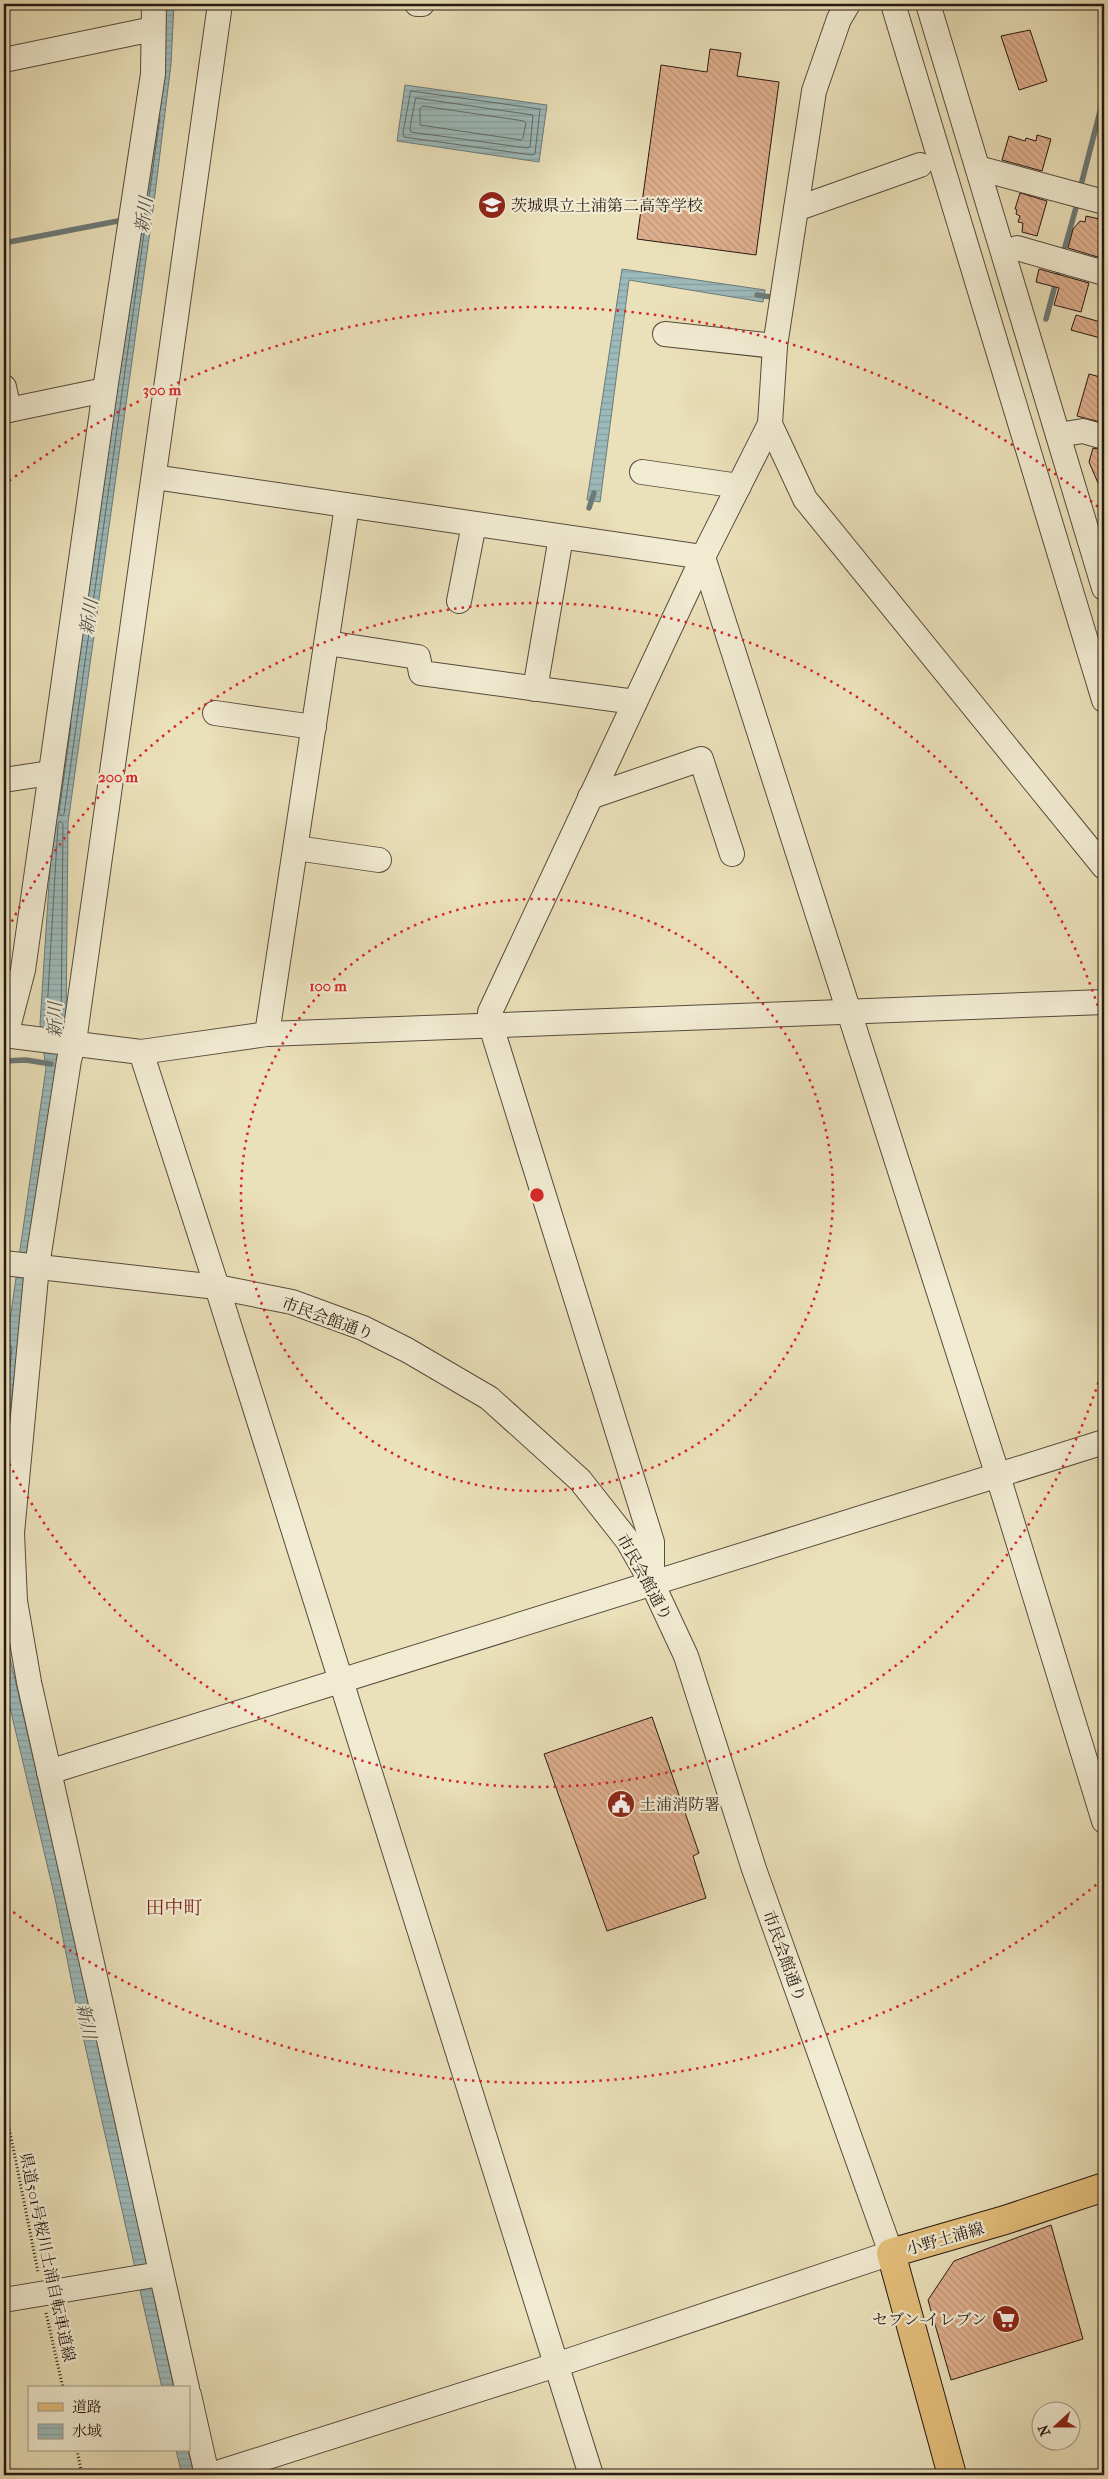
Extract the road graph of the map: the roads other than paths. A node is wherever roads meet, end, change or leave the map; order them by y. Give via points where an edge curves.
1 (154, 4) edge
2 (220, 4) edge
3 (417, 4) edge
4 (422, 4) edge
5 (848, 4) edge
6 (893, 4) edge
7 (928, 4) edge
8 (153, 29) junction
9 (4, 60) edge
10 (920, 165) dead end
11 (978, 168) junction
12 (1104, 202) edge
13 (796, 209) junction
14 (1018, 248) dead end
15 (1104, 273) edge
16 (665, 334) dead end
17 (775, 346) junction
18 (4, 387) edge
19 (104, 390) junction
20 (6, 411) edge
21 (770, 424) junction
22 (1058, 434) junction
23 (1104, 437) edge
24 (642, 472) dead end
25 (154, 477) junction
26 (739, 486) junction
27 (347, 506) junction
28 (474, 524) junction
29 (561, 537) junction
30 (703, 558) junction
31 (1104, 588) edge
32 (459, 601) dead end
33 (327, 643) junction
34 (535, 689) junction
35 (1104, 700) edge
36 (635, 702) junction
37 (215, 713) dead end
38 (314, 727) junction
39 (50, 773) junction
40 (4, 780) edge
41 (590, 797) junction
42 (296, 848) junction
43 (732, 854) dead end
44 (379, 860) dead end
45 (1104, 867) edge
46 (1104, 1002) edge
47 (848, 1013) junction
48 (491, 1026) junction
49 (267, 1034) junction
50 (12, 1035) edge
51 (69, 1042) junction
52 (141, 1052) junction
53 (4, 1263) edge
54 (37, 1266) junction
55 (217, 1287) junction
56 (1104, 1442) edge
57 (998, 1476) junction
58 (652, 1583) junction
59 (340, 1681) junction
60 (49, 1772) junction
61 (1104, 1821) edge
62 (1104, 2187) edge
63 (891, 2254) junction
64 (145, 2276) junction
65 (4, 2300) edge
66 (556, 2365) junction
67 (186, 2386) edge
68 (190, 2399) edge
69 (207, 2475) edge
70 (211, 2475) edge
71 (591, 2475) edge
72 (952, 2475) edge

1 - 8 street
2 - 25 street
3 - 4 street
5 - 13 street via 839,19 814,91
6 - 35 street
7 - 11 street
8 - 9 street
8 - 19 street via 153,74
10 - 13 street
11 - 12 street
11 - 22 street
13 - 17 street
14 - 15 street
16 - 17 street
17 - 21 street
18 - 20 street
19 - 20 street
19 - 39 street
21 - 26 street
21 - 45 street via 805,499
22 - 23 street via 1083,431
22 - 31 street
24 - 26 street
25 - 27 street
25 - 51 street
26 - 30 street
27 - 28 street
27 - 33 street
28 - 29 street
28 - 32 street
29 - 30 street
29 - 34 street
30 - 36 street
30 - 47 street
33 - 34 street via 418,657 421,673
33 - 38 street
34 - 36 street
36 - 41 street
37 - 38 street
38 - 42 street
39 - 40 street
39 - 50 street
41 - 43 street via 701,760
41 - 48 street via 490,1012
42 - 44 street
42 - 49 street
46 - 47 street
47 - 48 street
47 - 57 street
48 - 49 street
48 - 58 street via 652,1542
49 - 52 street
50 - 51 street
51 - 52 street
51 - 54 street via 69,1060
52 - 55 street
53 - 54 street, 市民会館通り
54 - 55 street, 市民会館通り
54 - 60 street via 12,1533 15,1601 28,1682
55 - 58 street, 市民会館通り via 292,1302 363,1328 489,1398 580,1480 628,1541
55 - 59 street
56 - 57 street
57 - 58 street
57 - 61 street
58 - 59 street
58 - 63 street, 市民会館通り via 686,1656 754,1869
59 - 60 street
59 - 66 street
60 - 64 street
62 - 63 main road, 小野土浦線
63 - 66 street
63 - 72 main road, 小野土浦線
64 - 65 street
64 - 67 street
66 - 70 street
66 - 71 street
68 - 69 street

